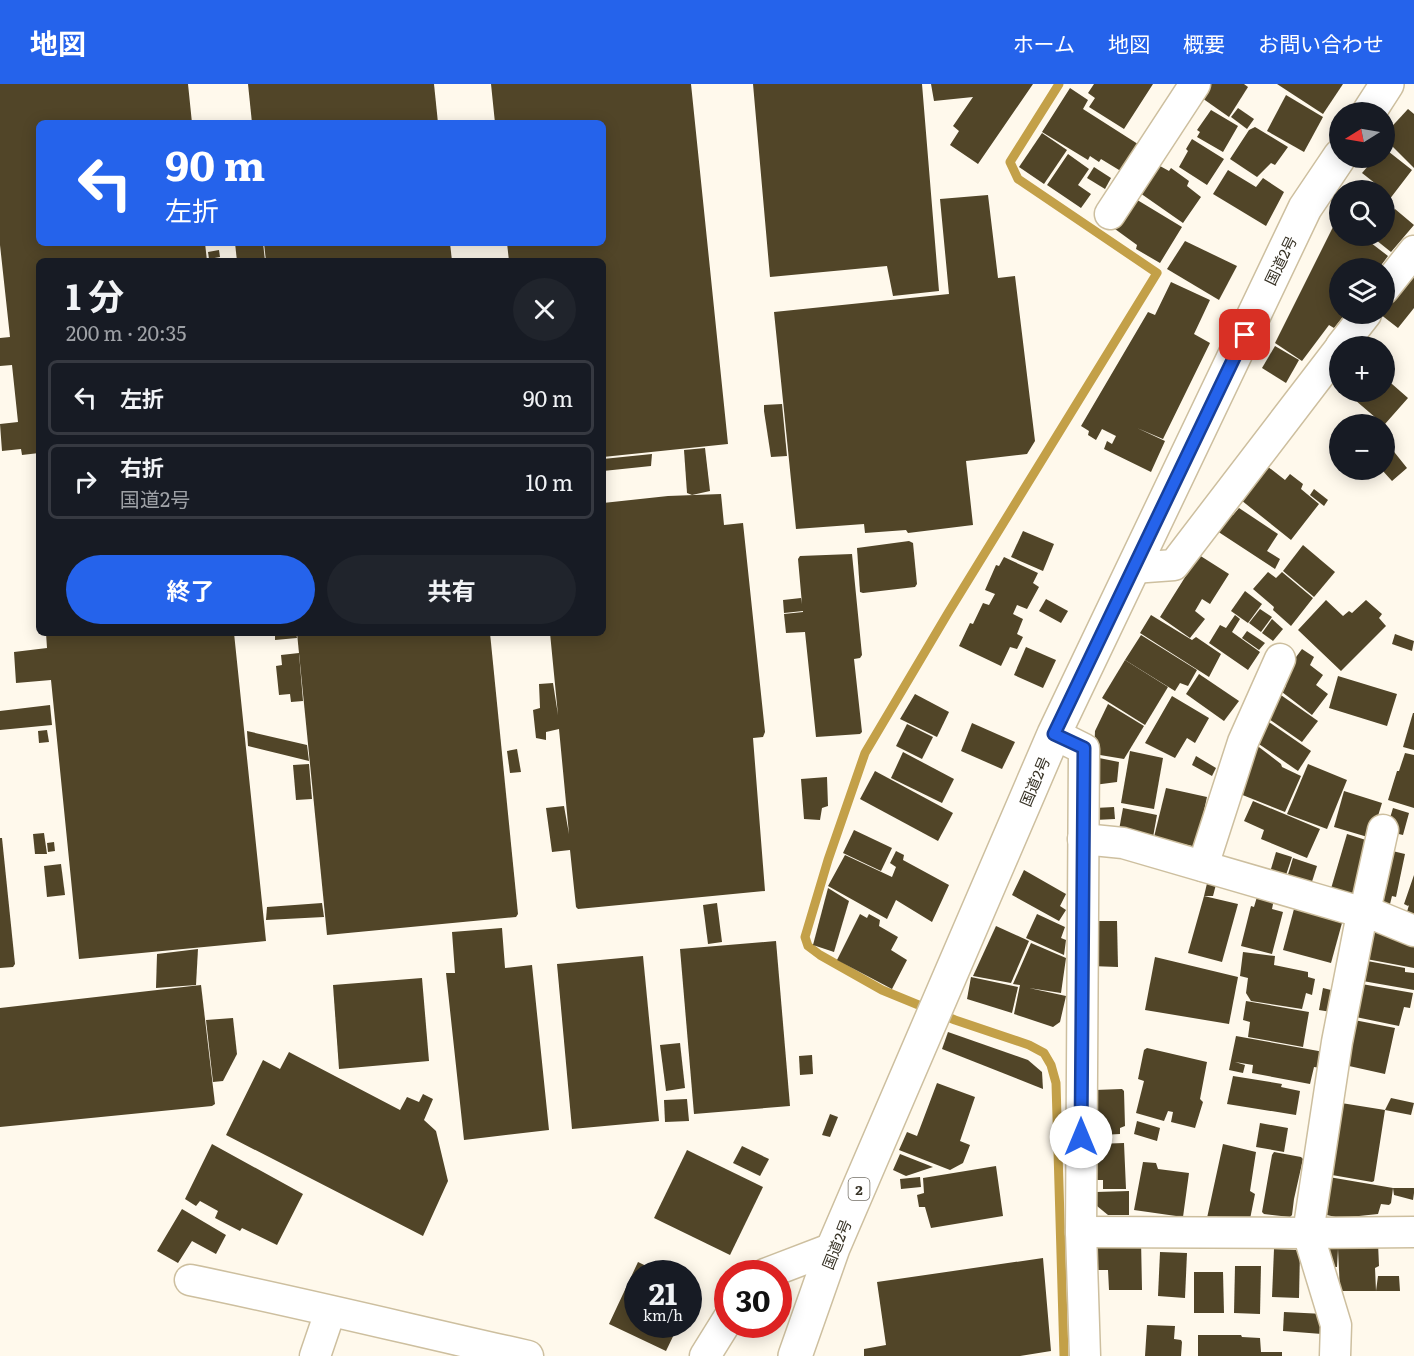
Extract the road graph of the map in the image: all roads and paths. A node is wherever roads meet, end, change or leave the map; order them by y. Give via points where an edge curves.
1 (1195, 84) edge
2 (1388, 84) edge
3 (1376, 102) edge
4 (1332, 168) edge
5 (1110, 214) dead end
6 (1414, 251) edge
7 (1395, 275) edge
8 (1358, 324) edge
9 (1349, 336) edge
10 (1329, 361) edge
11 (1133, 568) junction
12 (1280, 659) dead end
13 (1054, 734) junction
14 (1383, 830) dead end
15 (1083, 839) junction
16 (1203, 867) junction
17 (1364, 912) junction
18 (1414, 931) edge
19 (1081, 1232) junction
20 (1414, 1232) edge
21 (1308, 1233) junction
22 (833, 1248) junction
23 (792, 1264) edge
24 (190, 1280) dead end
25 (330, 1312) junction
26 (716, 1338) edge
27 (315, 1356) edge
28 (528, 1356) edge
29 (705, 1356) edge
30 (795, 1356) edge
31 (1085, 1356) edge
32 (1335, 1356) edge

1 - 5 street
2 - 3 highway
4 - 11 highway, 国道2号 / 2 via 1305,208
6 - 7 street
8 - 9 street
10 - 11 street via 1174,565
11 - 13 highway, 国道2号 / 2
12 - 16 street via 1243,742
13 - 15 street via 1084,748
13 - 22 highway, 国道2号 / 2
14 - 17 street
15 - 16 street via 1123,843
15 - 19 street
16 - 17 street
17 - 18 street
17 - 21 street via 1337,1042
19 - 21 street
19 - 31 street
20 - 21 street
21 - 32 street via 1336,1325
22 - 23 street
22 - 30 highway, 国道2号 / 2
24 - 25 street
25 - 27 street
25 - 28 street
26 - 29 street

